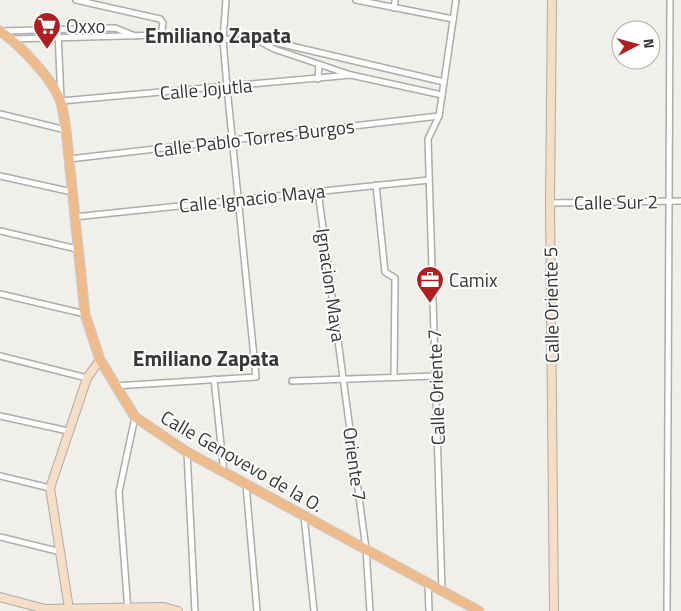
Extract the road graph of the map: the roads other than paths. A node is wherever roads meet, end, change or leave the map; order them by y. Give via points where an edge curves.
1 (76, 0) edge
2 (226, 0) edge
3 (356, 0) edge
4 (395, 0) edge
5 (456, 0) edge
6 (552, 0) edge
7 (670, 0) edge
8 (394, 8) junction
9 (453, 19) junction
10 (58, 30) junction
11 (0, 31) edge
12 (161, 35) junction
13 (137, 38) junction
14 (0, 39) edge
15 (12, 39) junction
16 (59, 40) junction
17 (223, 40) junction
18 (261, 42) junction
19 (319, 65) junction
20 (351, 75) junction
21 (318, 79) junction
22 (444, 82) junction
23 (227, 87) junction
24 (442, 95) junction
25 (61, 101) junction
26 (0, 114) edge
27 (439, 116) junction
28 (66, 130) junction
29 (232, 140) junction
30 (69, 159) junction
31 (0, 176) edge
32 (429, 180) junction
33 (376, 185) junction
34 (318, 191) junction
35 (72, 192) junction
36 (238, 199) junction
37 (669, 201) junction
38 (681, 201) edge
39 (550, 203) junction
40 (74, 217) junction
41 (0, 231) edge
42 (78, 249) junction
43 (0, 294) edge
44 (85, 314) junction
45 (0, 356) edge
46 (100, 360) junction
47 (435, 376) junction
48 (394, 377) junction
49 (87, 378) junction
50 (214, 379) junction
51 (343, 379) junction
52 (292, 381) dead end
53 (114, 386) junction
54 (0, 416) edge
55 (135, 417) junction
56 (68, 432) junction
57 (187, 452) junction
58 (224, 473) junction
59 (0, 476) edge
60 (246, 485) junction
61 (50, 488) junction
62 (304, 516) junction
63 (0, 537) edge
64 (366, 549) junction
65 (61, 552) junction
66 (428, 583) junction
67 (442, 591) junction
68 (0, 597) edge
69 (69, 609) junction
70 (128, 610) edge
71 (178, 611) edge
72 (194, 611) edge
73 (257, 611) edge
74 (314, 611) edge
75 (370, 611) edge
76 (429, 611) edge
77 (479, 611) edge
78 (554, 611) edge
79 (667, 611) edge

1 - 12 street via 160,19 163,23
2 - 17 street
3 - 8 street
4 - 8 street
5 - 9 street, Calle Oriente 7
6 - 39 street, Calle Oriente 5
7 - 37 street
8 - 9 street
9 - 22 street, Calle Oriente 7
10 - 11 street
10 - 13 street via 116,28
10 - 16 street, Calle Genovevo de la O.
11 - 15 main road, Calle Genovevo de la O.
12 - 13 street
12 - 17 street
13 - 16 street
14 - 15 main road
15 - 16 street
15 - 25 main road, Calle Genovevo de la O. via 37,66
16 - 25 street, Calle Genovevo de la O.
17 - 18 street
17 - 23 street
18 - 19 street
18 - 22 street via 274,42
19 - 20 street
19 - 21 street
20 - 21 street, Calle Jojutla
20 - 24 street
21 - 23 street, Calle Jojutla
22 - 24 street, Calle Oriente 7
23 - 25 street, Calle Jojutla
23 - 29 street
24 - 27 street, Calle Oriente 7
25 - 28 main road, Calle Genovevo de la O.
26 - 28 street
27 - 29 street, Calle Pablo Torres Burgos
27 - 32 street, Calle Oriente 7 via 428,139
28 - 30 main road, Calle Genovevo de la O.
29 - 30 street, Calle Pablo Torres Burgos
29 - 36 street
30 - 35 main road, Calle Genovevo de la O.
31 - 35 street
32 - 33 street, Calle Ignacio Maya
32 - 47 street, Calle Oriente 7
33 - 34 street, Calle Ignacio Maya
33 - 48 street via 385,272 395,278
34 - 36 street, Calle Ignacio Maya
34 - 51 street, Ignacion Maya
35 - 40 main road, Calle Genovevo de la O.
36 - 40 street, Calle Ignacio Maya
36 - 50 street via 256,377
37 - 38 street, Calle Sur 2
37 - 39 street, Calle Sur 2
37 - 79 street
39 - 78 street, Calle Oriente 5
40 - 42 main road, Calle Genovevo de la O.
41 - 42 street
42 - 44 main road, Calle Genovevo de la O.
43 - 44 street
44 - 46 main road, Calle Genovevo de la O.
45 - 49 street
46 - 49 street
46 - 53 main road, Calle Genovevo de la O.
47 - 48 street
47 - 67 street, Calle Oriente 7
48 - 51 street
49 - 56 street
50 - 53 street
50 - 58 street
51 - 52 street
51 - 64 street, Oriente 7
53 - 55 main road, Calle Genovevo de la O.
54 - 56 street
55 - 57 main road, Calle Genovevo de la O.
55 - 70 street via 119,492
56 - 61 street
57 - 58 main road, Calle Genovevo de la O.
57 - 72 street
58 - 60 main road, Calle Genovevo de la O.
59 - 61 street
60 - 62 main road, Calle Genovevo de la O.
60 - 73 street
61 - 65 street
62 - 64 main road, Calle Genovevo de la O.
62 - 74 street
63 - 65 street
64 - 66 main road, Calle Genovevo de la O.
64 - 75 street, Oriente 7
65 - 69 street
66 - 67 main road, Calle Genovevo de la O.
66 - 76 street
67 - 77 main road, Calle Genovevo de la O.
68 - 69 street via 45,609
69 - 70 street
70 - 71 street via 164,607

